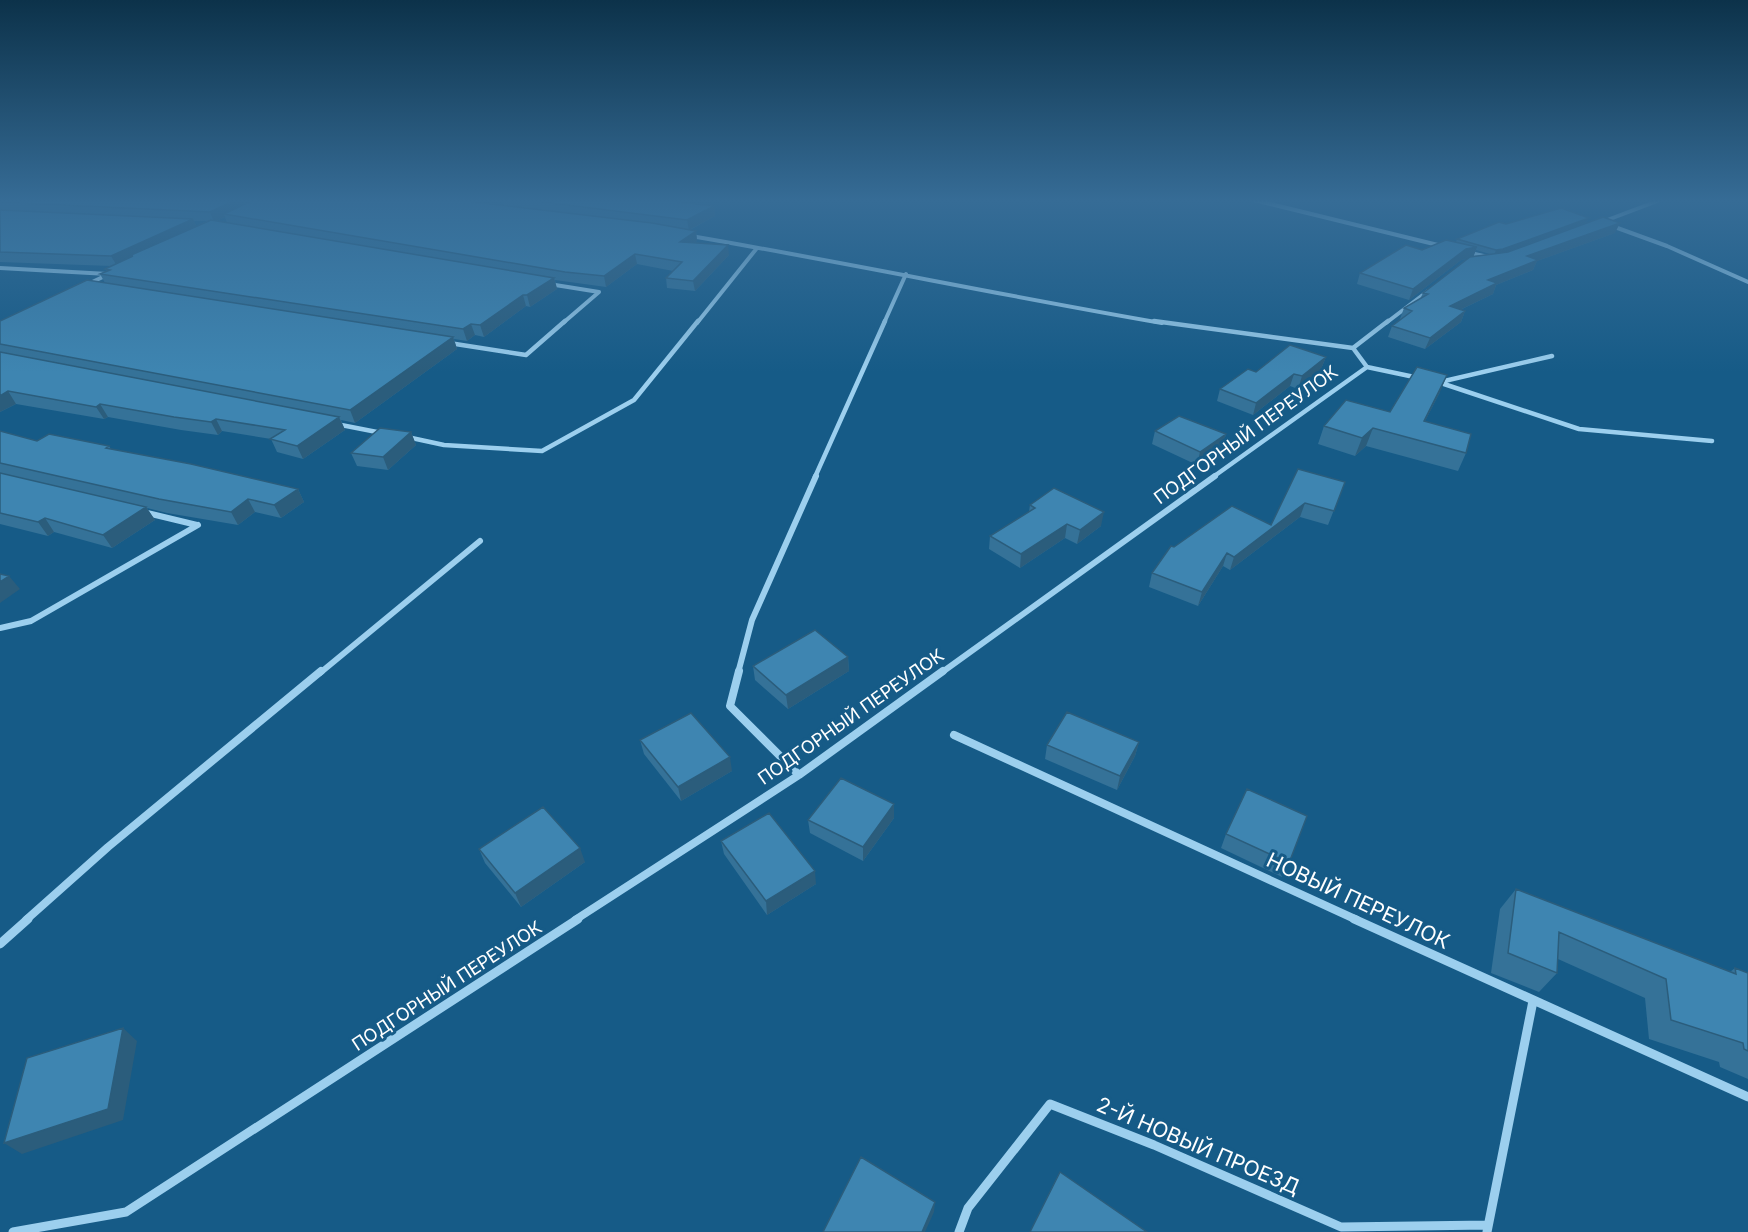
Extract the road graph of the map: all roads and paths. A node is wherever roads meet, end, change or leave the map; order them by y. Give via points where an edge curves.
1 (749, 257) edge
2 (811, 257) edge
3 (1489, 257) edge
4 (1693, 257) edge
5 (1474, 261) edge
6 (0, 268) edge
7 (119, 269) edge
8 (109, 274) junction
9 (906, 274) junction
10 (1748, 282) edge
11 (542, 283) edge
12 (1436, 284) edge
13 (95, 287) edge
14 (445, 342) edge
15 (1353, 348) junction
16 (1552, 356) dead end
17 (1367, 367) junction
18 (1439, 382) junction
19 (327, 422) edge
20 (386, 433) edge
21 (397, 436) edge
22 (1712, 441) dead end
23 (140, 512) edge
24 (480, 541) dead end
25 (0, 628) edge
26 (954, 735) dead end
27 (799, 775) junction
28 (0, 944) edge
29 (1533, 1001) junction
30 (1748, 1097) edge
31 (1487, 1229) edge
32 (13, 1232) edge
33 (959, 1232) edge

1 - 21 street via 633,400 542,451 444,445
2 - 9 street
3 - 5 street via 1495,259
4 - 10 street
6 - 8 street
7 - 8 street
8 - 13 street via 84,286
9 - 15 street via 1001,295 1206,330
9 - 27 street via 752,620 730,706
11 - 14 street via 598,292 526,355
12 - 15 street, ПОДГОРНЫЙ ПЕРЕУЛОК
15 - 17 street, ПОДГОРНЫЙ ПЕРЕУЛОК
16 - 18 street
17 - 18 street
17 - 27 street, ПОДГОРНЫЙ ПЕРЕУЛОК
18 - 22 street via 1579,429
19 - 20 street
23 - 25 street via 198,525 31,621
24 - 28 street via 108,847
26 - 29 street, НОВЫЙ ПЕРЕУЛОК
27 - 32 street, ПОДГОРНЫЙ ПЕРЕУЛОК via 126,1212
29 - 30 street, НОВЫЙ ПЕРЕУЛОК
29 - 31 street
31 - 33 street, 2-Й НОВЫЙ ПРОЕЗД via 1341,1227 1050,1104 968,1208

